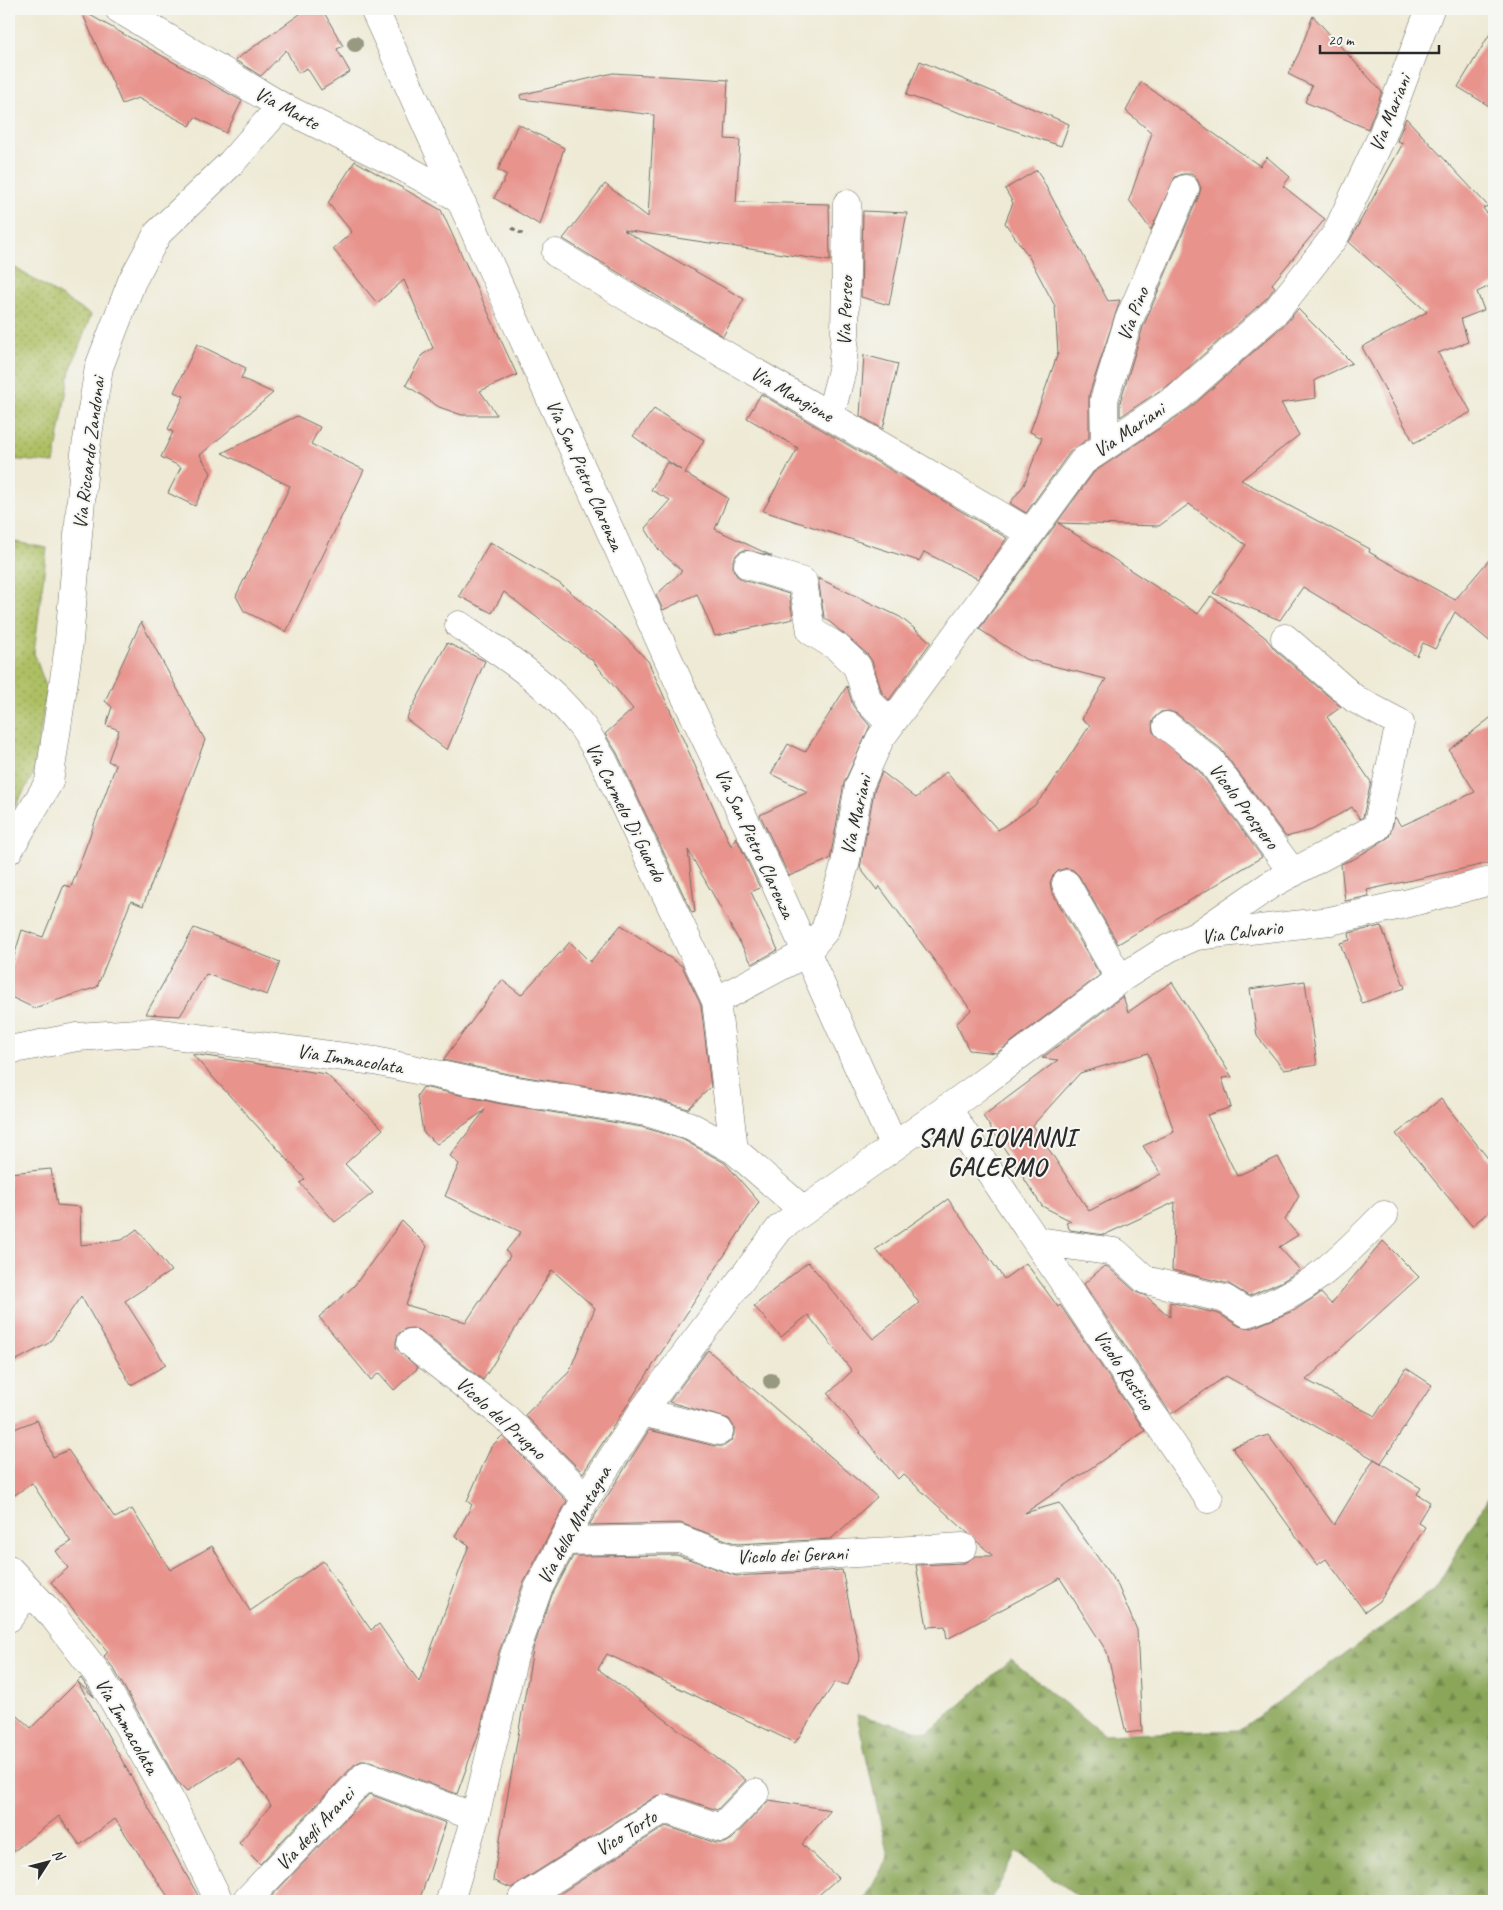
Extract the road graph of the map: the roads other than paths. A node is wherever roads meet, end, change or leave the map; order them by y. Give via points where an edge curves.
1 (119, 9) edge
2 (374, 9) edge
3 (1430, 9) edge
4 (280, 106) junction
5 (1185, 189) dead end
6 (459, 198) junction
7 (847, 204) dead end
8 (556, 253) dead end
9 (830, 416) junction
10 (1105, 445) junction
11 (1030, 533) junction
12 (748, 565) dead end
13 (458, 625) dead end
14 (1285, 638) dead end
15 (891, 724) junction
16 (1167, 726) dead end
17 (9, 850) edge
18 (1293, 873) junction
19 (1494, 880) edge
20 (1066, 884) dead end
21 (1196, 936) junction
22 (803, 947) junction
23 (1120, 979) junction
24 (714, 995) junction
25 (9, 1050) edge
26 (947, 1108) junction
27 (894, 1146) junction
28 (734, 1150) junction
29 (803, 1210) junction
30 (1384, 1215) dead end
31 (1038, 1241) junction
32 (412, 1343) dead end
33 (642, 1412) junction
34 (719, 1431) dead end
35 (586, 1498) junction
36 (1209, 1499) dead end
37 (564, 1541) junction
38 (963, 1547) dead end
39 (9, 1569) edge
40 (28, 1591) junction
41 (9, 1618) edge
42 (756, 1793) dead end
43 (475, 1817) junction
44 (522, 1899) dead end
45 (219, 1901) edge
46 (246, 1901) edge
47 (450, 1901) edge

1 - 4 street, Via Marte
2 - 6 street, Via San Pietro Clarenza
3 - 10 street, Via Mariani via 1382,136 1335,236 1277,310 1180,396
4 - 6 street, Via Marte
4 - 17 street, Via Riccardo Zandonai via 231,163 158,233 132,281 102,358 85,453 68,652 49,782
5 - 10 street, Via Pino via 1128,322 1104,400
6 - 22 street, Via San Pietro Clarenza
7 - 9 street, Via Perseo via 845,334 842,370
8 - 9 street, Via Mangione
9 - 11 street, Via Mangione
10 - 11 street, Via Mariani via 1083,462
11 - 15 street, Via Mariani
12 - 15 street via 803,582 810,631 836,647 857,666 868,701
13 - 24 street, Via Carmelo Di Guardo via 535,677 581,725 603,760
14 - 18 street via 1355,699 1400,723 1377,827
15 - 22 street, Via Mariani via 880,739 859,786 845,865 825,930
16 - 18 street, Vicolo Prospero via 1211,760
18 - 21 street
19 - 21 street, Via Calvario via 1330,921
20 - 23 street
21 - 23 street, Via Calvario via 1168,948
22 - 24 street
22 - 27 street, Via San Pietro Clarenza
23 - 26 street, Via Calvario
24 - 28 street, Via Carmelo Di Guardo
25 - 28 street, Via Immacolata via 77,1037 152,1032 375,1061 646,1112 688,1125
26 - 27 street, Via Calvario
26 - 31 street, Vicolo Rustico
27 - 29 street, Via della Montagna
28 - 29 street, Via Immacolata
29 - 33 street, Via della Montagna via 780,1228
30 - 31 street via 1327,1272 1276,1304 1247,1313 1225,1299 1146,1280 1115,1252
31 - 36 street, Vicolo Rustico
32 - 35 street, Vicolo del Prugno via 503,1415
33 - 34 street
33 - 35 street, Via della Montagna
35 - 37 street, Via della Montagna
37 - 38 street, Vicolo dei Gerani via 680,1539 735,1560
37 - 43 street, Via della Montagna via 538,1589 514,1656
39 - 40 street, Via Immacolata
40 - 41 street
40 - 45 street, Via Immacolata via 54,1617 100,1677 170,1800
42 - 44 street, Vico Torto via 721,1828 664,1809
43 - 46 street, Via degli Aranci via 365,1776
43 - 47 street, Via della Montagna

